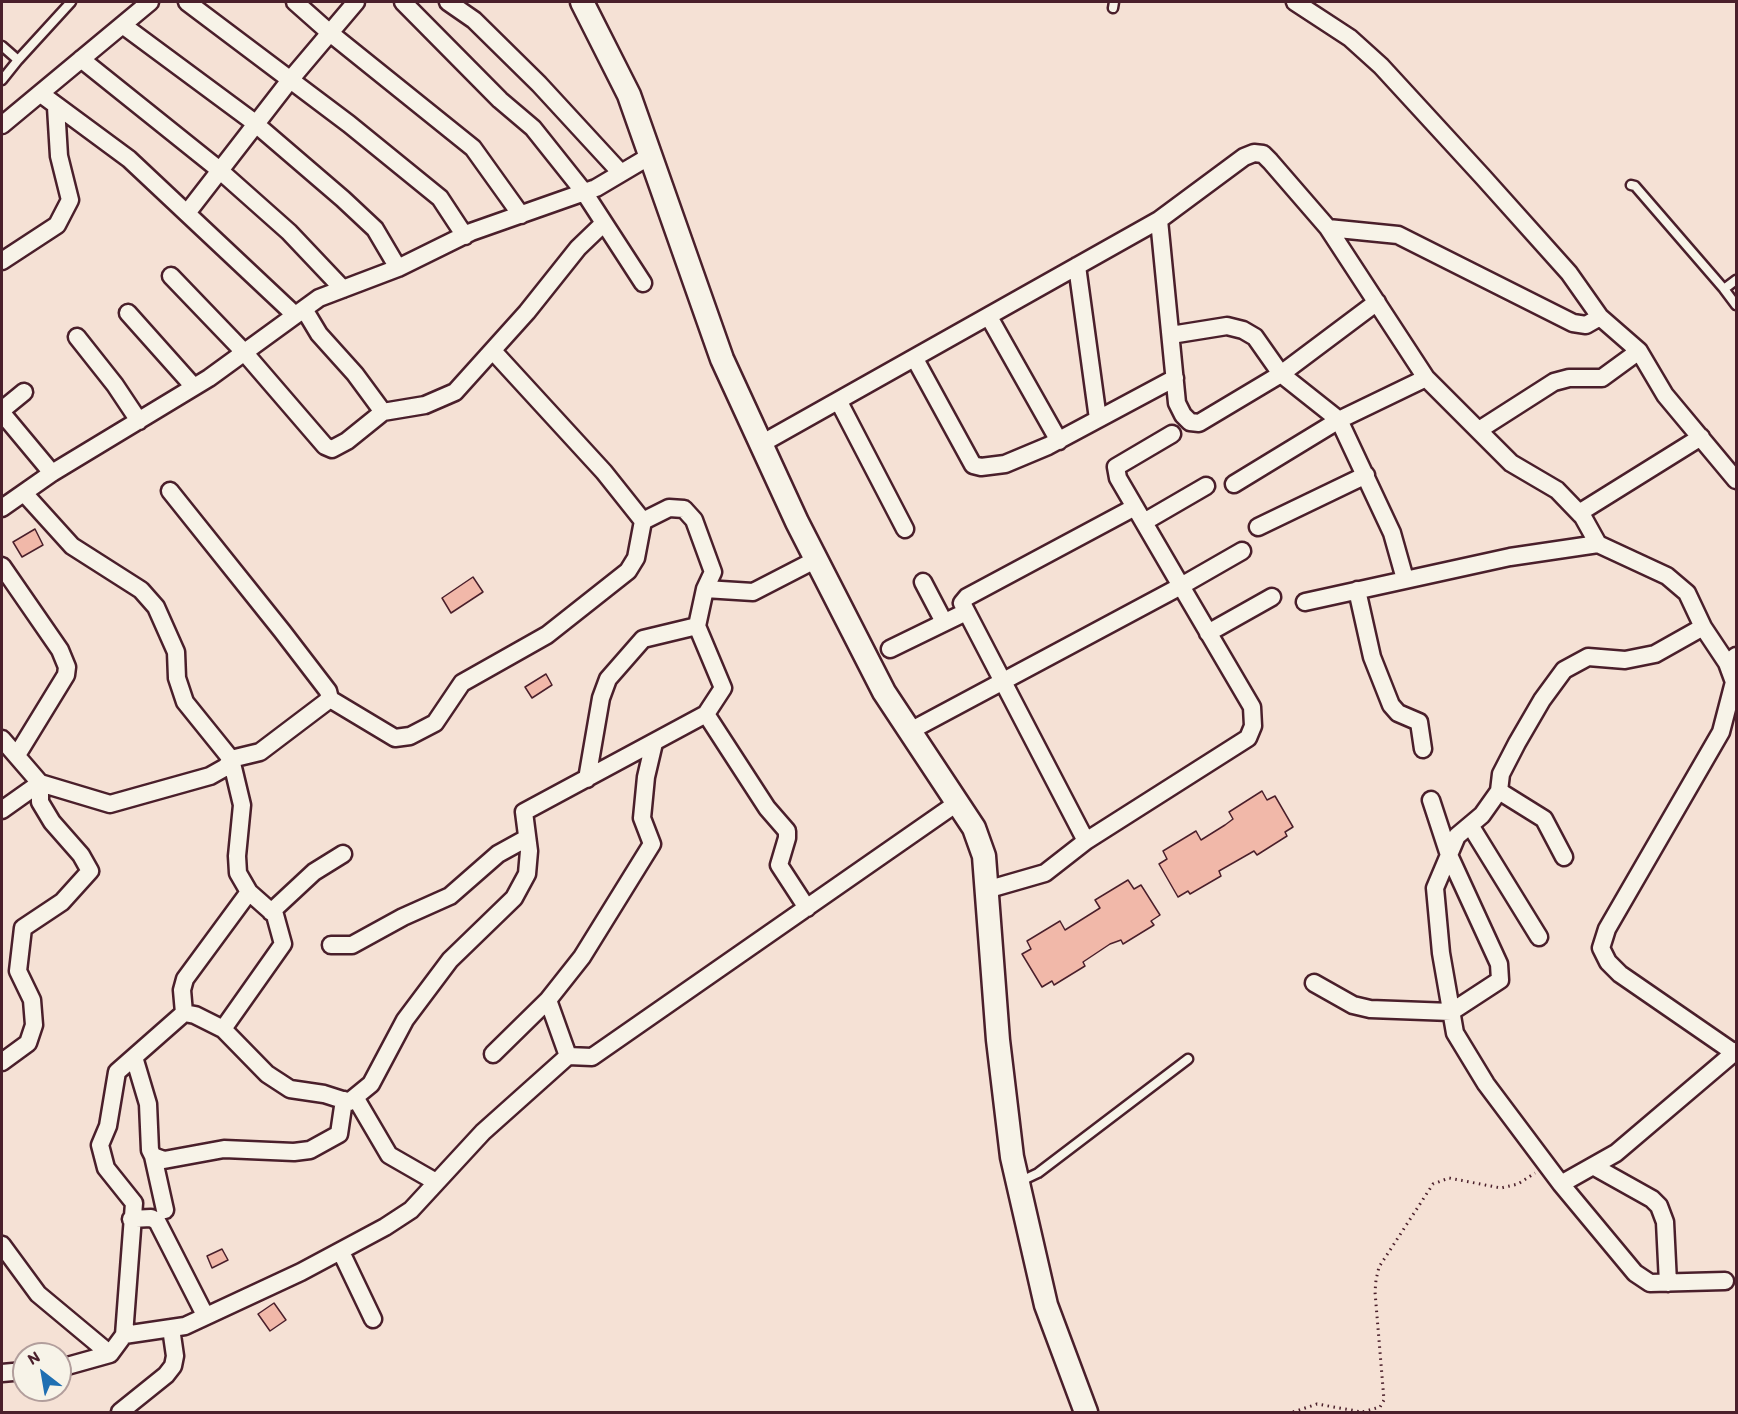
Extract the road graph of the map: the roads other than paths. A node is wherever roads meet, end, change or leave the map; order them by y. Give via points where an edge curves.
1 (71, 2) edge
2 (150, 2) edge
3 (187, 2) edge
4 (295, 2) edge
5 (356, 2) edge
6 (404, 2) edge
7 (448, 2) edge
8 (582, 2) edge
9 (1294, 2) edge
10 (124, 26) junction
11 (330, 33) junction
12 (2, 46) edge
13 (81, 59) junction
14 (18, 60) junction
15 (2, 80) edge
16 (290, 80) junction
17 (41, 94) junction
18 (56, 107) junction
19 (255, 124) junction
20 (2, 125) edge
21 (650, 156) junction
22 (220, 170) junction
23 (621, 173) junction
24 (1631, 185) dead end
25 (584, 192) junction
26 (187, 213) junction
27 (520, 215) junction
28 (1159, 220) junction
29 (604, 222) junction
30 (1328, 228) junction
31 (465, 236) junction
32 (2, 261) edge
33 (1077, 266) junction
34 (398, 268) junction
35 (171, 276) dead end
36 (1737, 280) edge
37 (643, 283) dead end
38 (343, 289) junction
39 (1724, 289) junction
40 (1377, 302) junction
41 (1737, 305) edge
42 (299, 312) junction
43 (128, 313) dead end
44 (989, 317) junction
45 (1600, 317) junction
46 (1171, 335) junction
47 (77, 337) dead end
48 (493, 351) junction
49 (1639, 351) junction
50 (244, 352) junction
51 (915, 359) junction
52 (1281, 374) junction
53 (1175, 378) junction
54 (1426, 378) junction
55 (194, 387) junction
56 (24, 392) dead end
57 (839, 402) junction
58 (2, 411) edge
59 (383, 412) junction
60 (1098, 419) junction
61 (1339, 420) junction
62 (139, 421) junction
63 (1479, 430) junction
64 (1172, 434) dead end
65 (1701, 437) junction
66 (1059, 441) junction
67 (761, 444) junction
68 (52, 473) junction
69 (1366, 475) junction
70 (1737, 480) edge
71 (1234, 484) dead end
72 (1206, 486) dead end
73 (170, 491) dead end
74 (24, 493) junction
75 (2, 508) edge
76 (1579, 513) junction
77 (1140, 514) junction
78 (643, 521) junction
79 (1258, 527) dead end
80 (905, 529) dead end
81 (1598, 544) junction
82 (1242, 551) dead end
83 (817, 559) junction
84 (2, 566) edge
85 (1405, 579) junction
86 (923, 582) dead end
87 (1181, 586) junction
88 (705, 589) junction
89 (1357, 590) junction
90 (1272, 597) dead end
91 (1305, 602) dead end
92 (966, 612) junction
93 (944, 622) junction
94 (697, 626) junction
95 (1703, 627) junction
96 (1208, 633) junction
97 (890, 649) dead end
98 (1732, 659) edge
99 (1002, 681) junction
100 (1735, 689) edge
101 (330, 699) junction
102 (706, 714) junction
103 (910, 731) junction
104 (2, 739) edge
105 (654, 743) junction
106 (1423, 749) dead end
107 (17, 755) junction
108 (231, 759) junction
109 (587, 779) junction
110 (40, 783) junction
111 (1499, 791) junction
112 (1431, 800) dead end
113 (957, 803) junction
114 (2, 810) edge
115 (1470, 825) junction
116 (527, 838) junction
117 (1086, 841) junction
118 (343, 854) dead end
119 (1449, 855) junction
120 (1564, 857) dead end
121 (986, 890) junction
122 (249, 892) junction
123 (807, 908) junction
124 (271, 912) junction
125 (1539, 937) dead end
126 (331, 945) dead end
127 (1314, 983) dead end
128 (548, 1000) junction
129 (1451, 1012) junction
130 (184, 1013) junction
131 (223, 1029) junction
132 (1736, 1053) edge
133 (493, 1054) dead end
134 (568, 1056) junction
135 (134, 1057) junction
136 (1188, 1059) dead end
137 (2, 1062) edge
138 (349, 1099) junction
139 (153, 1156) junction
140 (1604, 1160) junction
141 (436, 1182) junction
142 (1018, 1183) junction
143 (1561, 1184) junction
144 (165, 1210) dead end
145 (131, 1219) junction
146 (2, 1245) edge
147 (341, 1252) junction
148 (1725, 1281) dead end
149 (1668, 1283) junction
150 (204, 1315) junction
151 (373, 1319) dead end
152 (171, 1328) junction
153 (124, 1335) junction
154 (110, 1354) junction
155 (72, 1365) edge
156 (120, 1413) edge
157 (1086, 1413) edge

1 - 14 lane
2 - 10 street
3 - 16 street
4 - 11 street
5 - 11 street
6 - 25 street via 500,100 533,128
7 - 23 street via 482,28
8 - 21 street via 628,95
9 - 45 street via 1350,38 1381,66 1569,273
10 - 13 street
10 - 19 street
11 - 16 street
11 - 27 street via 473,148
12 - 14 lane
13 - 17 street
13 - 22 street
14 - 15 lane
16 - 19 street
16 - 31 street via 440,198
17 - 18 street
17 - 20 street
18 - 26 street via 129,159
18 - 32 street via 59,156 70,200 57,225
19 - 22 street
19 - 34 street via 375,229
21 - 23 street
21 - 67 street via 722,359
22 - 26 street
22 - 38 street via 289,232
23 - 25 street
24 - 39 lane
25 - 27 street
25 - 29 street
26 - 42 street
27 - 31 street
28 - 30 street via 1254,153 1263,154 1270,161
28 - 33 street
28 - 46 street
29 - 37 street
29 - 48 street
30 - 40 street
30 - 45 street via 1398,235 1573,323 1586,325
31 - 34 street
33 - 44 street
33 - 60 street
34 - 38 street
35 - 50 street
36 - 39 lane
38 - 42 street via 319,298
39 - 41 lane
40 - 52 street
40 - 54 street
42 - 50 street
42 - 59 street via 355,374
43 - 55 street
44 - 51 street
44 - 66 street
45 - 49 street
46 - 52 street via 1227,326 1243,330 1255,337
46 - 53 street
47 - 62 street
48 - 59 street via 455,392 425,405
48 - 78 street via 604,472
49 - 63 street via 1602,378 1554,382
49 - 65 street via 1665,395
50 - 55 street
50 - 59 street via 325,446 340,446
51 - 57 street
51 - 66 street via 973,465 1005,464
52 - 53 street via 1199,423 1190,422 1183,415 1177,403
52 - 61 street
53 - 60 street
54 - 61 street
54 - 63 street
55 - 62 street
56 - 58 street
57 - 67 street
57 - 80 street
58 - 68 street
60 - 66 street
61 - 69 street
61 - 71 street
62 - 68 street
63 - 76 street via 1511,463 1557,490
64 - 77 street via 1116,467 1118,478
65 - 70 street
65 - 76 street
67 - 83 street
68 - 74 street
69 - 79 street
69 - 85 street via 1392,533
72 - 77 street
73 - 101 street via 289,639
74 - 75 street
74 - 108 street via 72,546 141,590 156,607 176,652 177,678 185,702
76 - 81 street
77 - 87 street
77 - 92 street via 967,597 962,603
78 - 88 street via 669,508 684,509 694,520 713,572
78 - 101 street via 636,558 628,571 547,635 462,683 439,717 427,727 395,738
81 - 85 street
81 - 95 street via 1667,576 1687,593
82 - 87 street
83 - 88 street via 753,592
83 - 103 street via 884,692
84 - 107 street via 60,650 67,667 66,675
85 - 89 street
86 - 93 street
87 - 96 street
87 - 99 street
88 - 94 street
89 - 91 street
89 - 106 street via 1372,657 1387,696 1398,713 1419,722
90 - 96 street
92 - 93 street
92 - 99 street
93 - 97 street
94 - 102 street via 723,688
94 - 109 street via 643,639 608,679
95 - 98 street
95 - 111 street via 1655,654 1625,660 1588,657 1564,670 1542,700 1500,774
96 - 117 street via 1252,707 1253,726 1248,738
98 - 100 street
99 - 103 street
99 - 117 street
100 - 132 street via 1721,732 1601,940 1600,948 1620,974
101 - 108 street via 260,752
102 - 105 street
102 - 123 street via 760,798 787,831 778,865
103 - 113 street
104 - 107 street
105 - 109 street
105 - 128 street via 642,818 652,844 582,957
107 - 110 street
108 - 110 street via 210,776 110,804
108 - 122 street via 242,805 238,873
109 - 116 street via 524,812
110 - 114 street
110 - 137 street via 40,802 90,871 62,902 22,928 18,970 32,1000 34,1026 28,1043
111 - 115 street
111 - 120 street via 1544,819
112 - 119 street
113 - 121 street via 974,828 984,856
113 - 123 street
115 - 119 street via 1457,836
115 - 125 street
116 - 126 street via 498,854 450,896 403,916 352,945
116 - 138 street via 527,874 514,898 450,960 405,1020 371,1084
117 - 121 street via 1045,873
118 - 124 street via 314,872
119 - 129 street via 1435,888
119 - 129 street via 1501,973 1495,984
121 - 142 street via 998,1040
122 - 124 street
122 - 130 street via 185,979
123 - 134 street via 592,1057
124 - 131 street via 284,944
127 - 129 street via 1353,1005 1370,1009
128 - 133 street
128 - 134 street
129 - 143 street via 1455,1033 1486,1084
130 - 131 street
130 - 135 street
131 - 138 street via 267,1074 290,1089
132 - 140 street
134 - 141 street via 483,1132
135 - 139 street via 147,1099
135 - 145 street via 117,1072 108,1126 100,1145 106,1168 134,1203
136 - 142 lane via 1038,1173
138 - 139 street via 339,1134 310,1150 224,1149 164,1160
138 - 141 street via 389,1155
139 - 144 street
140 - 143 street
140 - 149 street via 1659,1206 1665,1222
141 - 147 street via 411,1210
142 - 157 street via 1046,1305
143 - 149 street via 1635,1273 1650,1283
145 - 150 street via 157,1221
145 - 153 street
146 - 154 street via 38,1294
147 - 150 street
147 - 151 street
148 - 149 street
150 - 152 street via 185,1326
152 - 153 street
152 - 156 street via 173,1366
153 - 154 street
154 - 155 street

